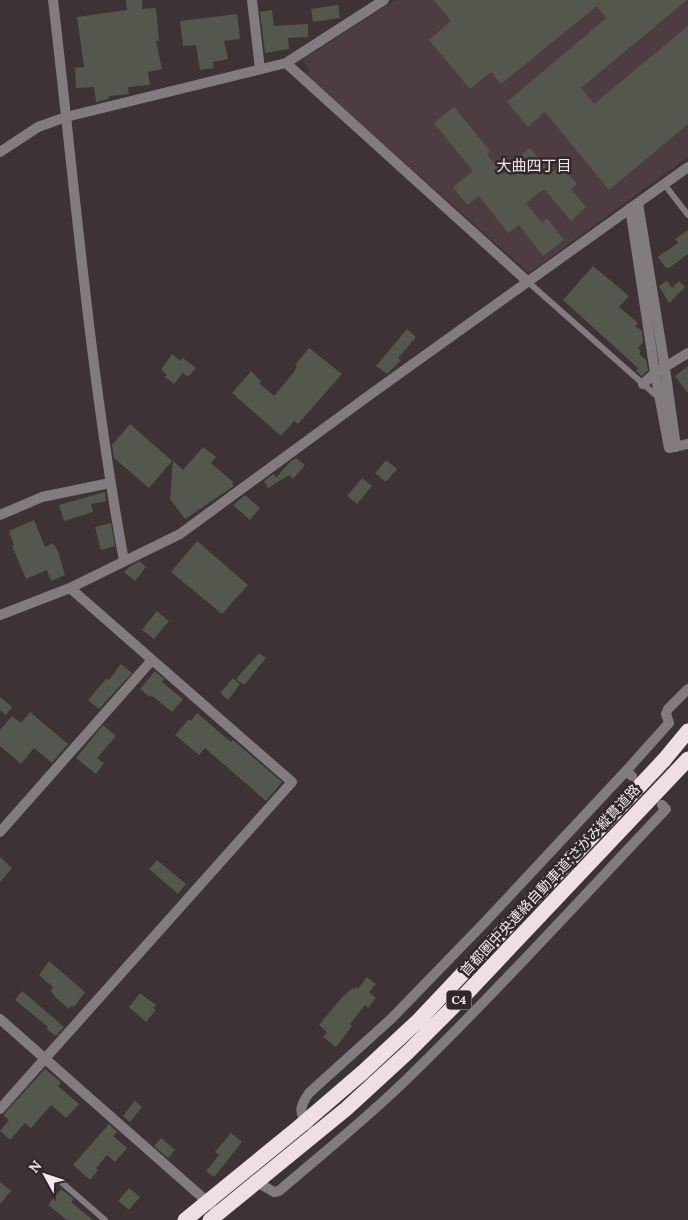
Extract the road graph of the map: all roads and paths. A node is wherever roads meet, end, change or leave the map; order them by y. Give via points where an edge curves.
1 (52, 0) edge
2 (252, 0) edge
3 (384, 0) edge
4 (286, 63) junction
5 (260, 69) junction
6 (66, 117) junction
7 (0, 152) edge
8 (688, 167) edge
9 (664, 184) junction
10 (634, 205) junction
11 (688, 215) edge
12 (527, 282) junction
13 (688, 354) edge
14 (665, 368) junction
15 (655, 373) junction
16 (643, 384) junction
17 (660, 399) junction
18 (688, 444) edge
19 (676, 447) junction
20 (110, 483) junction
21 (0, 515) edge
22 (124, 561) junction
23 (70, 588) junction
24 (0, 615) edge
25 (152, 660) junction
26 (688, 689) edge
27 (688, 731) edge
28 (688, 740) edge
29 (688, 759) edge
30 (664, 760) junction
31 (662, 805) dead end
32 (1, 828) edge
33 (0, 1019) edge
34 (44, 1059) junction
35 (0, 1109) edge
36 (309, 1126) dead end
37 (60, 1181) dead end
38 (260, 1184) dead end
39 (211, 1205) dead end
40 (105, 1220) edge
41 (185, 1220) edge
42 (210, 1220) edge

1 - 6 street
2 - 5 street
3 - 4 street
4 - 5 street
4 - 12 street
5 - 6 street
6 - 7 street via 38,127
6 - 20 street
8 - 9 street
9 - 10 street
9 - 11 lane
10 - 12 street
10 - 14 street
10 - 15 street
12 - 16 lane
12 - 22 street via 180,534
13 - 14 street
14 - 15 street
14 - 19 street
15 - 16 street
15 - 17 street
16 - 17 lane
17 - 19 street via 669,448
18 - 19 street
20 - 21 street via 42,497
20 - 22 street
22 - 23 street
23 - 24 street
23 - 25 street
25 - 32 street
25 - 34 street via 292,782
26 - 36 street via 668,709 669,723 629,774 392,1018 309,1093 302,1103 303,1118
27 - 30 highway, C4
28 - 30 highway, C4
29 - 42 highway, 首都圏中央連絡自動車道;さがみ縦貫道路 / C4, bridge via 407,1053 346,1109
30 - 41 highway, 首都圏中央連絡自動車道;さがみ縦貫道路 / C4, bridge via 412,1026 299,1127
31 - 38 street via 666,809 407,1079 278,1191
33 - 34 street
34 - 35 street
34 - 39 street
37 - 40 lane

